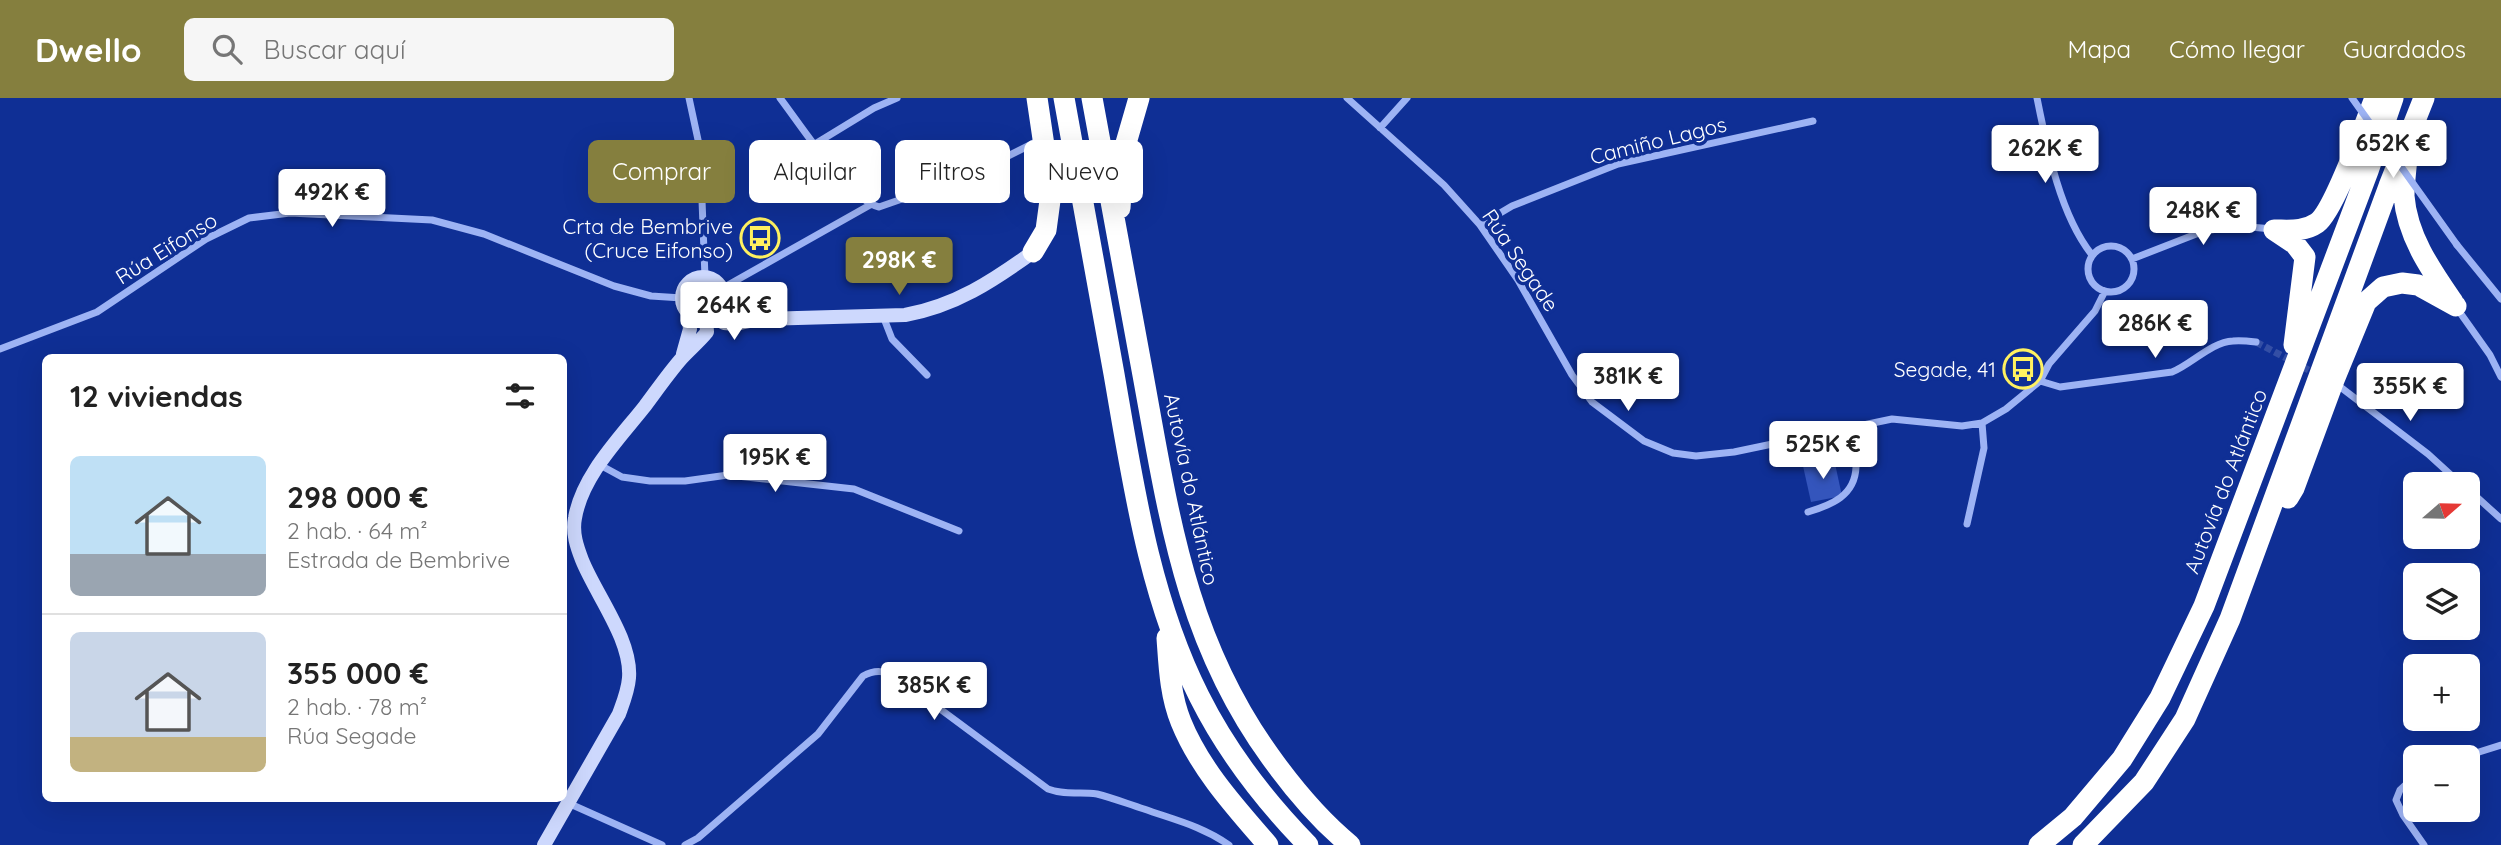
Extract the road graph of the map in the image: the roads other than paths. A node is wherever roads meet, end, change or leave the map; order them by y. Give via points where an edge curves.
1 (689, 98) edge
2 (780, 98) edge
3 (897, 98) edge
4 (1037, 98) edge
5 (1064, 98) edge
6 (1092, 98) edge
7 (1139, 98) edge
8 (1347, 98) edge
9 (1407, 98) edge
10 (2037, 98) edge
11 (2352, 98) edge
12 (2375, 98) edge
13 (2393, 98) edge
14 (2424, 98) edge
15 (885, 100) edge
16 (1813, 121) dead end
17 (1380, 128) junction
18 (2409, 136) junction
19 (1044, 138) junction
20 (812, 140) edge
21 (821, 140) edge
22 (870, 205) joint
23 (1480, 225) junction
24 (2274, 230) junction
25 (1118, 238) junction
26 (1032, 252) joint
27 (2092, 254) junction
28 (2132, 259) junction
29 (705, 277) junction
30 (2105, 291) junction
31 (722, 292) junction
32 (2501, 299) edge
33 (685, 305) junction
34 (2456, 306) junction
35 (882, 316) junction
36 (709, 317) junction
37 (760, 319) junction
38 (2256, 342) tunnel mouth
39 (0, 349) edge
40 (681, 359) junction
41 (927, 375) dead end
42 (2291, 375) junction
43 (2501, 377) edge
44 (2040, 381) junction
45 (2339, 386) dead end
46 (1982, 423) junction
47 (1847, 429) junction
48 (600, 465) junction
49 (2448, 472) edge
50 (2480, 500) edge
51 (1808, 512) dead end
52 (2501, 519) edge
53 (1967, 524) dead end
54 (959, 531) dead end
55 (2253, 556) junction
56 (1165, 611) junction
57 (2501, 745) edge
58 (2480, 752) edge
59 (2403, 787) edge
60 (568, 803) junction
61 (2403, 815) edge
62 (2408, 822) edge
63 (544, 845) edge
64 (662, 845) edge
65 (685, 845) edge
66 (1229, 845) edge
67 (1268, 845) edge
68 (1308, 845) edge
69 (1350, 845) edge
70 (2039, 845) edge
71 (2083, 845) edge
72 (2424, 845) edge

1 - 29 street via 700,149
2 - 20 street
3 - 15 street
4 - 19 highway
5 - 56 highway via 1128,453
6 - 25 highway, Autovía do Atlántico
7 - 25 highway via 1124,150
8 - 17 street, Rúa Segade
9 - 17 street
10 - 27 street via 2056,177 2073,224
11 - 32 street, bridge
12 - 24 highway via 2328,213 2309,228
13 - 42 highway, Autovía do Atlántico
14 - 18 highway
15 - 21 street
16 - 23 street, Camiño Lagos via 1618,164 1512,206
17 - 23 street, Rúa Segade via 1444,185
18 - 34 highway via 2404,197 2411,230
18 - 55 highway
19 - 22 street via 968,176 893,203
19 - 26 highway via 1051,193 1046,230
22 - 31 street
23 - 47 street, Rúa Segade via 1592,402 1644,441 1672,453 1696,456
24 - 28 street via 2238,226 2204,231
24 - 42 highway via 2305,257
25 - 69 highway, Autovía do Atlántico via 1170,520 1210,652 1262,746 1292,786
26 - 35 street via 960,299 923,311
27 - 28 street via 2109,245 2118,246
27 - 30 street via 2091,281
28 - 30 street via 2129,284
29 - 31 street via 718,283
29 - 33 street via 688,283 683,290
30 - 44 street, Rúa Segade via 2095,311 2049,363
31 - 36 street via 721,308
31 - 37 street
33 - 36 street via 693,316
33 - 39 street, Rúa Eifonso via 614,286 484,234 432,220 290,213 249,218 206,239 97,312
33 - 40 street via 689,339
34 - 43 street
34 - 55 highway via 2418,285 2402,283 2383,287 2366,302 2294,488
35 - 37 street
35 - 41 street via 892,339
36 - 37 street via 734,324
36 - 40 street via 706,332
38 - 44 street via 2230,340 2172,372 2060,387
40 - 48 street
42 - 70 highway, Autovía do Atlántico via 2204,606 2160,698 2122,760 2073,817
44 - 46 street, Rúa Segade
45 - 49 street
46 - 47 street, Rúa Segade via 1962,426 1892,419
46 - 53 street via 1984,449
47 - 51 street via 1856,467 1852,483 1831,505
48 - 54 street via 622,477 650,481 728,475 854,489
48 - 60 street via 582,495 574,531 586,569 623,643 629,678 619,714
50 - 52 street
55 - 71 highway via 2185,719 2144,782
56 - 67 highway via 1171,687 1181,722 1224,793
56 - 68 highway via 1199,696 1218,730 1267,802
57 - 58 street
59 - 61 street via 2396,800
60 - 63 street
60 - 64 street
62 - 72 street
65 - 66 street via 818,734 863,676 872,671 897,677 1048,789 1121,801 1188,822

